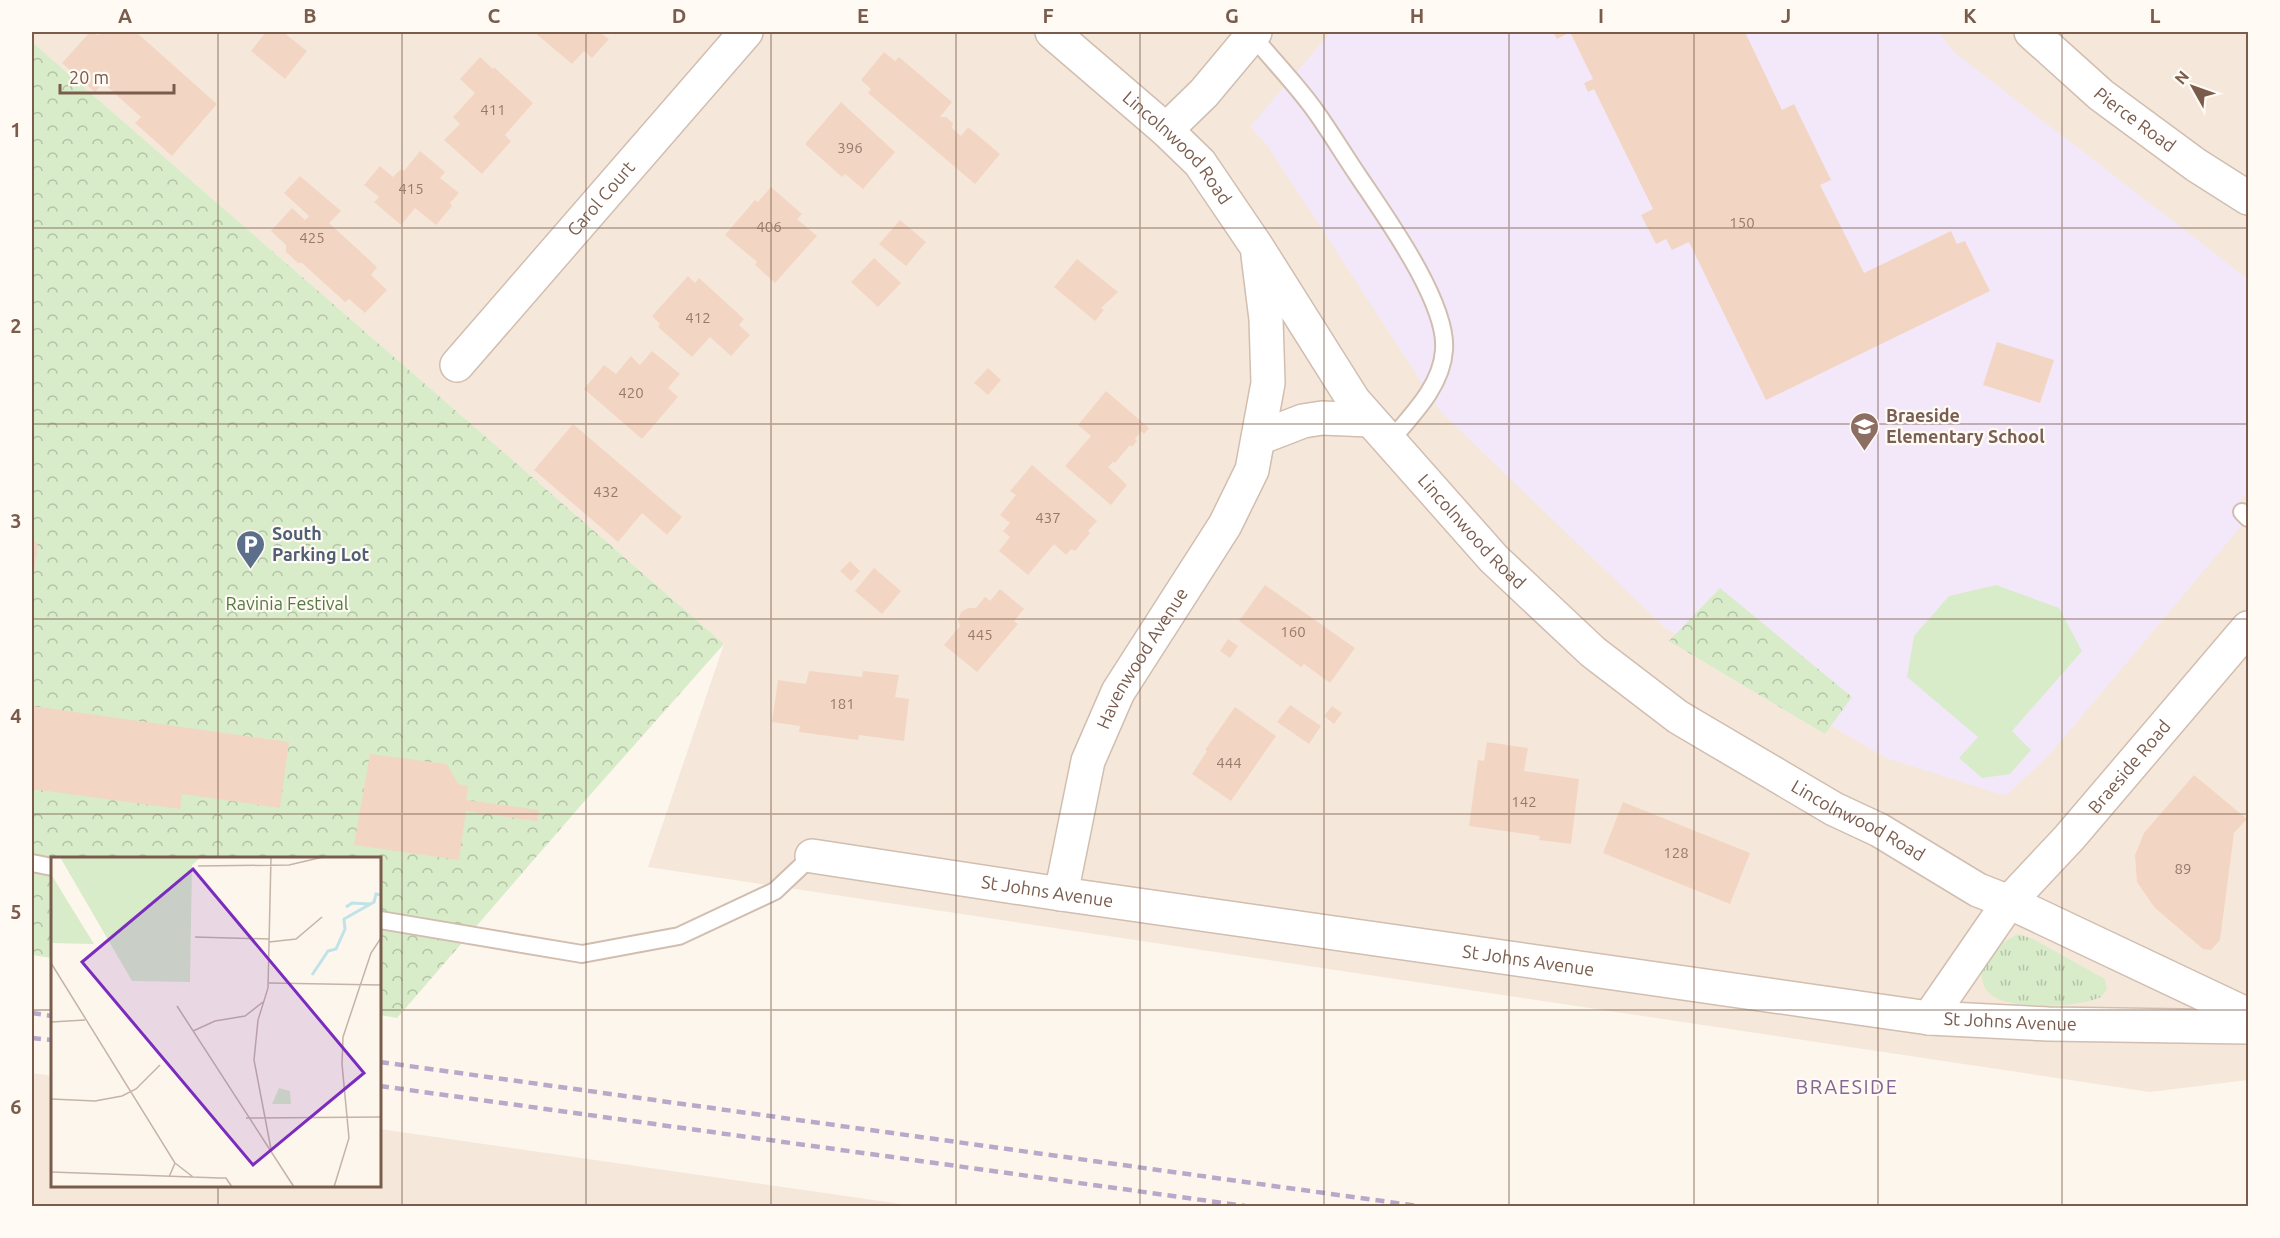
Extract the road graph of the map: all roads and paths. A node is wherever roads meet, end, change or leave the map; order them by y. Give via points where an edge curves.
1 (746, 32) edge
2 (1052, 32) edge
3 (2031, 32) edge
4 (1254, 34) edge
5 (1166, 130) junction
6 (2248, 198) edge
7 (1257, 247) junction
8 (457, 365) dead end
9 (1380, 431) junction
10 (1259, 438) junction
11 (2248, 628) edge
12 (812, 856) joint
13 (32, 863) edge
14 (51, 867) edge
15 (1061, 894) junction
16 (2009, 902) junction
17 (381, 920) edge
18 (2248, 1015) edge
19 (1929, 1018) junction
20 (2248, 1027) edge

1 - 8 street, Carol Court
2 - 5 street, Lincolnwood Road
3 - 6 street, Pierce Road via 2101,95
4 - 5 street via 1204,93
4 - 9 lane via 1316,111 1408,252 1438,316 1445,340 1444,353 1424,401
5 - 7 street, Lincolnwood Road via 1200,163
7 - 9 street, Lincolnwood Road via 1354,401
7 - 10 street, Havenwood Avenue via 1266,319 1268,383
9 - 10 street via 1322,418
9 - 16 street, Lincolnwood Road via 1494,559 1593,652 1678,717 1978,890
10 - 15 street, Havenwood Avenue via 1252,470 1225,525 1118,692 1088,761
11 - 16 street, Braeside Road via 2069,838
12 - 15 street, St Johns Avenue
12 - 17 lane via 775,891 679,936 582,954
13 - 14 lane
15 - 19 street, St Johns Avenue
16 - 18 street, Lincolnwood Road
16 - 19 street
19 - 20 street, St Johns Avenue

